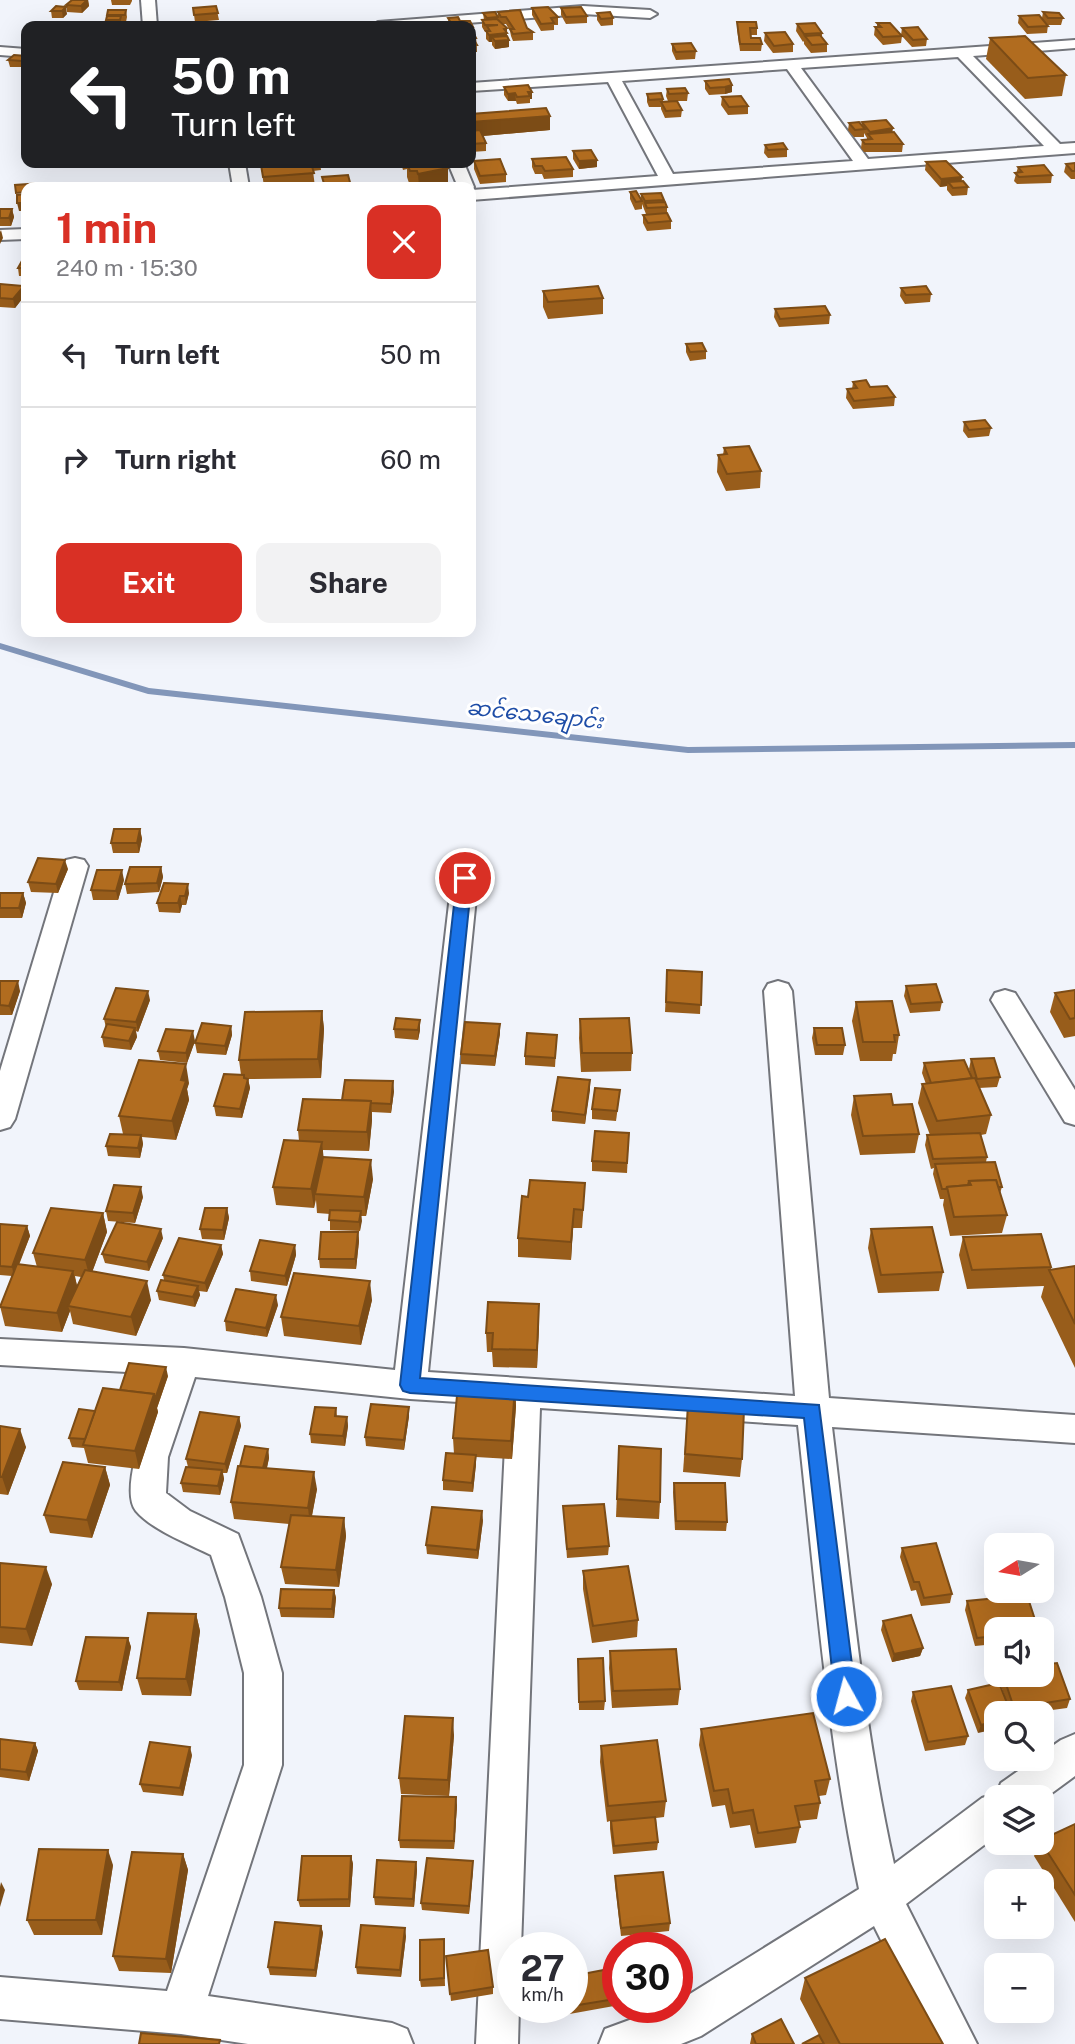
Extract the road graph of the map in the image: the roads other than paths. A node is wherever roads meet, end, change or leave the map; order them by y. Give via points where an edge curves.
1 (148, 0) edge
2 (650, 14) dead end
3 (150, 21) edge
4 (443, 21) edge
5 (1075, 44) edge
6 (0, 51) edge
7 (961, 52) junction
8 (21, 53) edge
9 (791, 64) junction
10 (613, 77) junction
11 (476, 88) edge
12 (1075, 148) edge
13 (1057, 149) junction
14 (863, 164) junction
15 (668, 180) junction
16 (476, 195) edge
17 (21, 234) edge
18 (0, 235) edge
19 (75, 866) dead end
20 (465, 878) dead end
21 (778, 991) dead end
22 (1005, 1000) dead end
23 (1075, 1114) edge
24 (0, 1119) edge
25 (0, 1352) edge
26 (184, 1363) junction
27 (410, 1385) junction
28 (524, 1392) junction
29 (813, 1411) junction
30 (1075, 1429) edge
31 (1075, 1753) edge
32 (1031, 1785) edge
33 (984, 1821) edge
34 (881, 1898) junction
35 (0, 1998) edge
36 (181, 2013) junction
37 (393, 2044) edge
38 (497, 2044) edge
39 (620, 2044) edge
40 (956, 2044) edge

1 - 3 street
2 - 4 street via 583,10
5 - 7 street
6 - 8 street
7 - 9 street
7 - 13 street
9 - 10 street
9 - 14 street
10 - 11 street
10 - 15 street
12 - 13 street
13 - 14 street
14 - 15 street
15 - 16 street
17 - 18 street
19 - 24 street
20 - 27 street
21 - 29 street
22 - 23 street
25 - 26 street
26 - 27 street
26 - 36 street via 151,1457 148,1500 178,1522 225,1545 263,1673 263,1765
27 - 28 street
28 - 29 street
28 - 38 street
29 - 30 street
29 - 34 street via 863,1818
31 - 32 street
33 - 34 street
34 - 39 street via 686,2021
34 - 40 street
35 - 36 street
36 - 37 street

